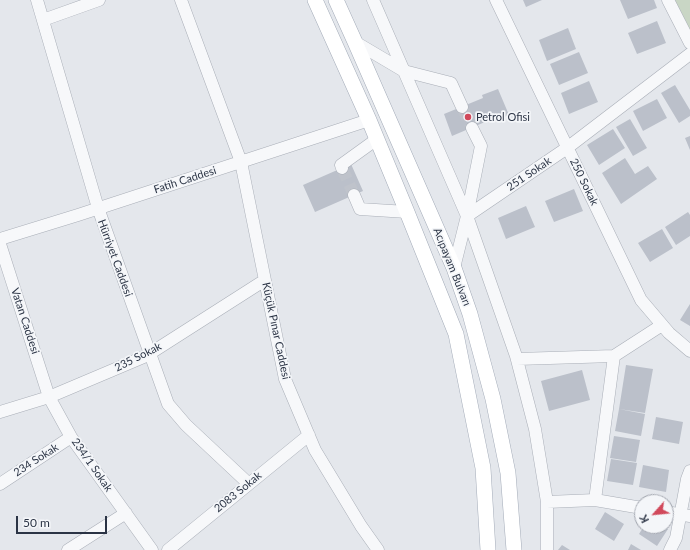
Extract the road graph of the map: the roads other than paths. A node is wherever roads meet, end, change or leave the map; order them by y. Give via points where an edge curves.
1 (37, 0) edge
2 (99, 0) edge
3 (181, 0) edge
4 (315, 0) edge
5 (336, 0) edge
6 (373, 0) edge
7 (496, 0) edge
8 (668, 0) edge
9 (43, 20) junction
10 (355, 42) junction
11 (690, 43) edge
12 (690, 54) edge
13 (404, 71) junction
14 (462, 107) tunnel mouth
15 (369, 120) junction
16 (472, 128) tunnel mouth
17 (377, 139) junction
18 (567, 148) junction
19 (241, 162) junction
20 (342, 168) dead end
21 (354, 195) tunnel mouth
22 (98, 208) junction
23 (408, 212) junction
24 (466, 216) junction
25 (0, 239) edge
26 (0, 244) edge
27 (454, 268) junction
28 (265, 280) junction
29 (662, 326) junction
30 (690, 351) edge
31 (150, 353) junction
32 (614, 356) junction
33 (517, 359) junction
34 (49, 397) junction
35 (0, 412) edge
36 (309, 435) junction
37 (71, 437) junction
38 (690, 471) edge
39 (0, 484) edge
40 (249, 484) junction
41 (595, 500) junction
42 (547, 502) junction
43 (634, 507) edge
44 (126, 513) junction
45 (674, 513) edge
46 (685, 515) edge
47 (677, 544) edge
48 (487, 548) edge
49 (68, 550) edge
50 (152, 550) edge
51 (168, 550) edge
52 (378, 550) edge
53 (514, 550) edge
54 (547, 550) edge
55 (670, 550) edge

1 - 9 street, Hürriyet Caddesi
2 - 9 street
3 - 19 street, Küçük Pınar Caddesi
4 - 15 main road, Acıpayam Bulvarı
5 - 10 main road, Acıpayam Bulvarı
6 - 13 street
7 - 18 street, 250 Sokak
8 - 11 street
9 - 22 street, Hürriyet Caddesi
10 - 13 street
10 - 27 main road, Acıpayam Bulvarı
12 - 18 street, 251 Sokak
13 - 14 street via 451,83
13 - 24 street
15 - 17 main road, Acıpayam Bulvarı
15 - 19 street, Fatih Caddesi
16 - 24 street via 481,146
17 - 20 street via 341,165
17 - 23 main road, Acıpayam Bulvarı
18 - 24 street, 251 Sokak
18 - 29 street, 250 Sokak via 641,300
19 - 22 street, Fatih Caddesi
19 - 28 street, Küçük Pınar Caddesi
21 - 23 street via 360,209
22 - 25 street, Fatih Caddesi
22 - 31 street, Hürriyet Caddesi
23 - 48 main road, Acıpayam Bulvarı via 456,334 483,468
24 - 27 street
24 - 33 street
26 - 34 street, Vatan Caddesi
27 - 53 main road, Acıpayam Bulvarı via 470,314 494,406 508,473
28 - 31 street, 235 Sokak
28 - 36 street, Küçük Pınar Caddesi via 285,379
29 - 30 street, 250 Sokak
29 - 32 street
31 - 34 street, 235 Sokak
31 - 40 street, Hürriyet Caddesi via 168,404 186,425
32 - 33 street
32 - 41 street
33 - 42 street via 535,429
34 - 35 street, 235 Sokak
34 - 37 street, 234/1 Sokak
36 - 40 street, 2083 Sokak
36 - 52 street, Küçük Pınar Caddesi via 315,450 353,514
37 - 39 street, 234 Sokak
37 - 44 street, 234/1 Sokak
38 - 46 street
40 - 51 street, 2083 Sokak
41 - 42 street
41 - 43 street
42 - 54 street
44 - 49 street
44 - 50 street, 234/1 Sokak
45 - 46 street
46 - 47 street
47 - 55 street

